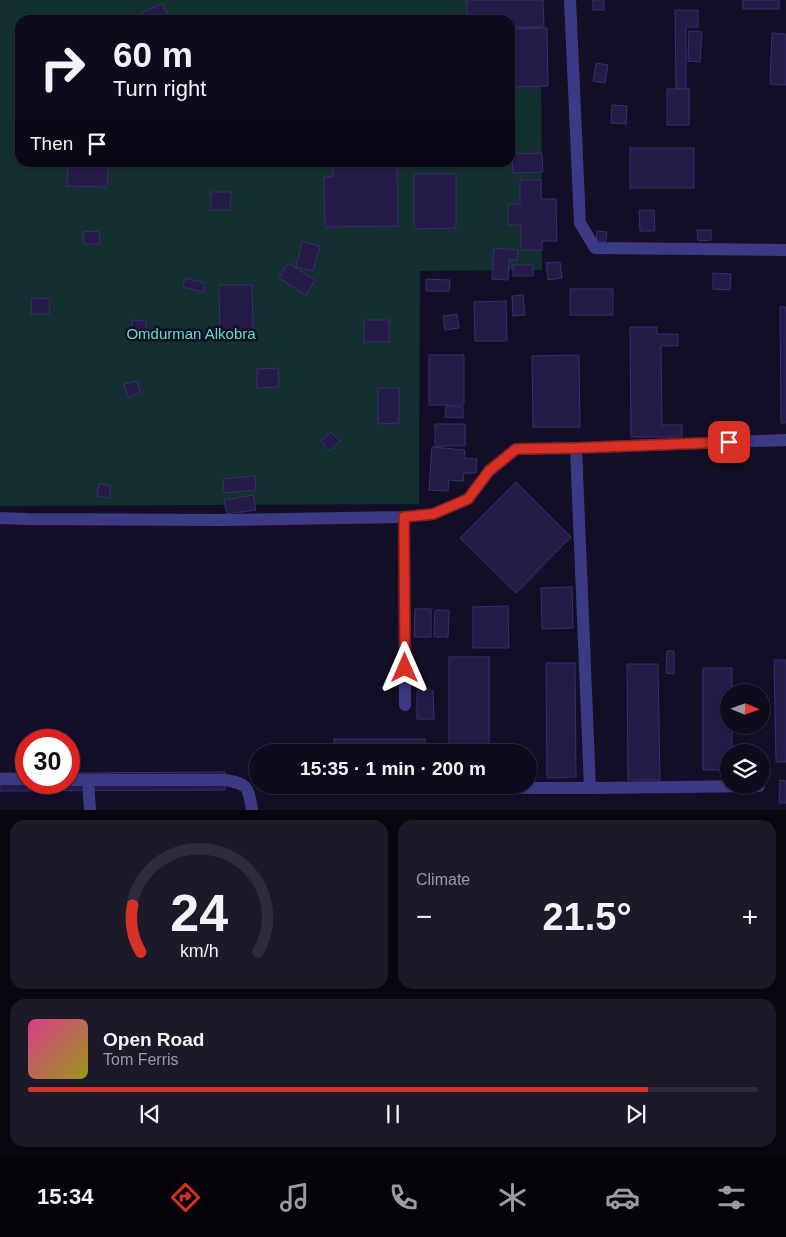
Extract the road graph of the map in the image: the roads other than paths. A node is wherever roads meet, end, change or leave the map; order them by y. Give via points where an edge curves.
1 (570, 0) edge
2 (786, 250) edge
3 (786, 440) edge
4 (576, 448) junction
5 (404, 517) junction
6 (0, 518) edge
7 (405, 705) dead end
8 (0, 779) edge
9 (15, 779) edge
10 (80, 780) edge
11 (88, 780) junction
12 (720, 786) edge
13 (537, 788) edge
14 (590, 788) junction
15 (90, 810) edge
16 (252, 810) edge

1 - 2 street via 580,223 595,248
3 - 4 street
4 - 5 street via 516,449 489,471 468,499 433,514
4 - 14 street
5 - 6 street via 220,520
5 - 7 street
8 - 9 street
10 - 11 street
11 - 15 street
11 - 16 street via 240,782 248,790
12 - 14 street
13 - 14 street

